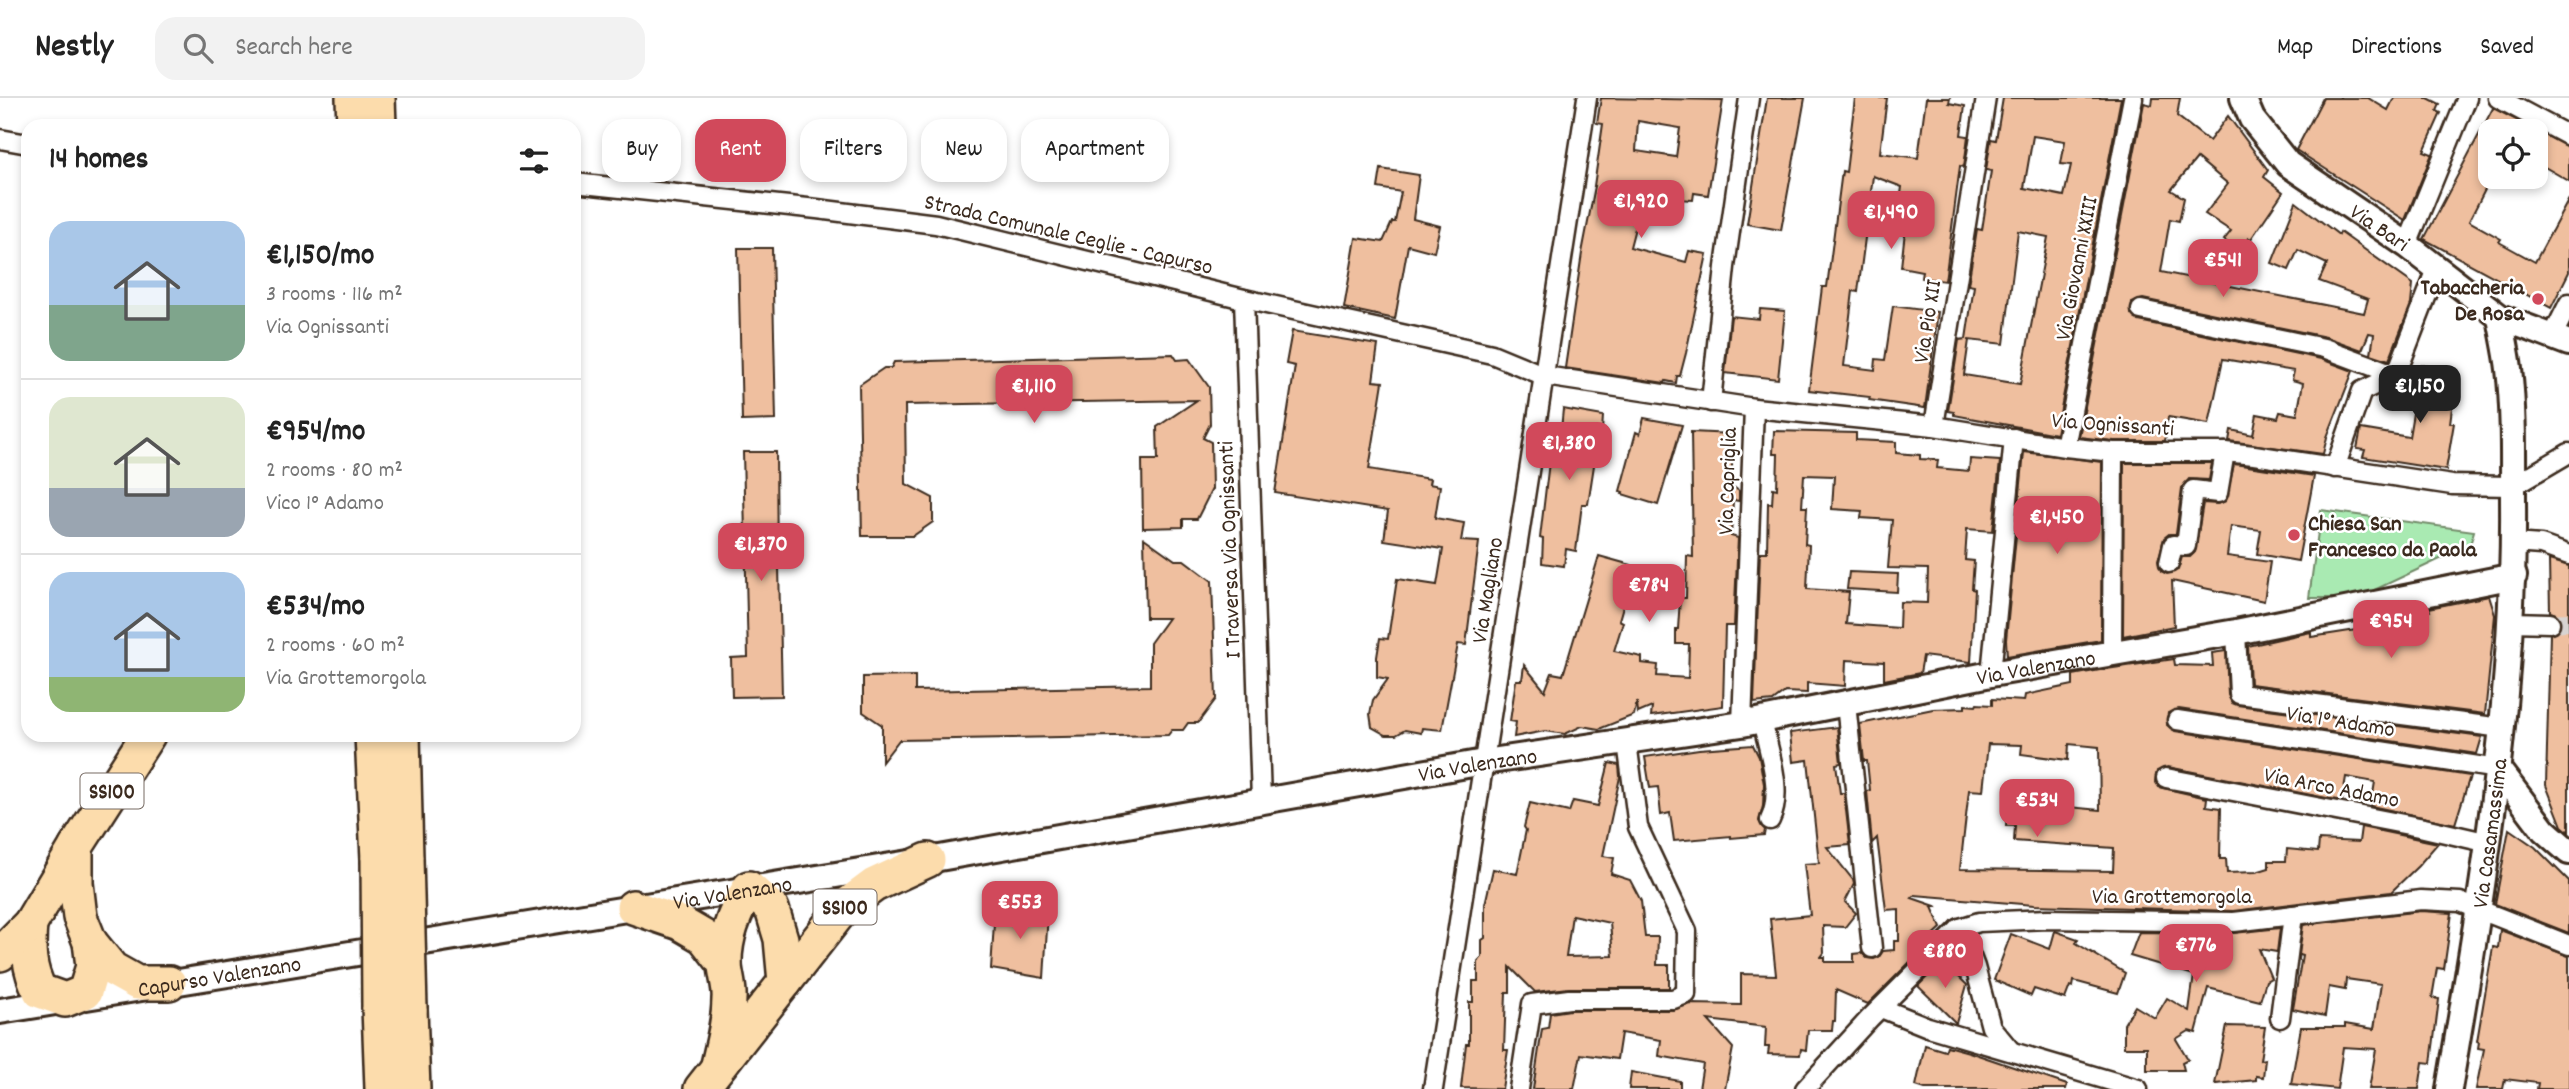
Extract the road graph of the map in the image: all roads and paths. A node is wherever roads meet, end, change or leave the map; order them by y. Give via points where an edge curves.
1 (353, 98) edge
2 (378, 98) edge
3 (1587, 98) edge
4 (1749, 98) edge
5 (1986, 98) edge
6 (2133, 98) edge
7 (2243, 98) edge
8 (2467, 98) edge
9 (2498, 98) edge
10 (354, 119) edge
11 (379, 119) edge
12 (2569, 136) edge
13 (0, 139) edge
14 (21, 143) edge
15 (581, 184) edge
16 (2407, 245) junction
17 (2437, 269) junction
18 (1244, 299) junction
19 (2569, 303) edge
20 (2141, 310) dead end
21 (2500, 317) junction
22 (2560, 340) edge
23 (2396, 375) junction
24 (1545, 376) junction
25 (1711, 402) junction
26 (1754, 408) junction
27 (1934, 426) junction
28 (2014, 438) junction
29 (2065, 447) junction
30 (2113, 452) junction
31 (2225, 452) junction
32 (2569, 453) edge
33 (2335, 468) junction
34 (2513, 486) junction
35 (2513, 543) junction
36 (2569, 555) edge
37 (2169, 563) dead end
38 (2514, 576) junction
39 (2511, 622) junction
40 (2550, 623) tunnel mouth
41 (2236, 632) junction
42 (2112, 654) junction
43 (1991, 674) junction
44 (1846, 704) junction
45 (2177, 720) dead end
46 (1752, 722) junction
47 (2502, 729) junction
48 (144, 742) edge
49 (364, 742) edge
50 (373, 742) edge
51 (402, 742) edge
52 (1627, 742) junction
53 (1484, 762) junction
54 (2498, 769) junction
55 (2166, 778) dead end
56 (1261, 800) junction
57 (1770, 820) dead end
58 (2489, 843) junction
59 (76, 847) junction
60 (387, 848) junction
61 (2569, 852) edge
62 (928, 860) junction
63 (749, 888) junction
64 (633, 907) junction
65 (2479, 910) junction
66 (2294, 915) junction
67 (30, 924) junction
68 (1960, 928) junction
69 (439, 938) joint
70 (90, 942) junction
71 (2569, 945) edge
72 (1872, 948) dead end
73 (0, 954) edge
74 (725, 964) junction
75 (785, 982) junction
76 (169, 983) junction
77 (65, 1000) junction
78 (1881, 1008) junction
79 (0, 1011) edge
80 (2280, 1018) dead end
81 (2011, 1051) junction
82 (709, 1078) edge
83 (405, 1086) edge
84 (1433, 1089) edge
85 (1519, 1089) edge
86 (1805, 1089) edge
87 (2138, 1089) edge
88 (2449, 1089) edge

1 - 10 highway
2 - 11 highway
3 - 24 street, Via Magliano
4 - 25 street
5 - 27 street, Via Pio XII
6 - 29 street, Via Giovanni XXIII
7 - 16 street, Via Bari via 2252,118 2288,164
8 - 16 street
9 - 12 street
13 - 14 street
15 - 18 street, Strada Comunale Ceglie - Capurso via 936,224
16 - 17 street, Via Bari
17 - 21 street, Via Bari
17 - 23 street
18 - 24 street, Strada Comunale Ceglie - Capurso via 1492,354
18 - 56 street, I Traversa Via Ognissanti
19 - 22 street
20 - 23 street via 2324,348
21 - 22 street, Via Bari
21 - 34 street via 2510,370
23 - 33 street via 2362,391
24 - 25 street, Via Ognissanti
24 - 53 street, Via Magliano
25 - 26 street, Via Ognissanti
26 - 27 street, Via Ognissanti
26 - 46 street, Via Capriglia
27 - 28 street, Via Ognissanti
28 - 29 street, Via Ognissanti
28 - 43 street
29 - 30 street, Via Ognissanti
30 - 31 street, Via Ognissanti
30 - 42 street
31 - 33 street, Via Ognissanti
31 - 37 street via 2218,493 2193,490 2186,546 2173,545
32 - 34 street
33 - 34 street, Via Ognissanti via 2452,485
34 - 35 street, Via Casamassima
35 - 36 street via 2541,545
35 - 38 street, Via Casamassima
38 - 39 street, Via Casamassima
38 - 41 street, Via Valenzano
39 - 40 street
39 - 47 street, Via Casamassima
41 - 42 street, Via Valenzano
41 - 47 street via 2239,694
42 - 43 street, Via Valenzano
43 - 44 street, Via Valenzano
44 - 46 street, Via Valenzano
44 - 72 street
45 - 54 street, Via 1° Adamo
46 - 52 street, Via Valenzano
46 - 57 street, Via Capriglia via 1774,778 1776,808
47 - 54 street, Via Casamassima
48 - 59 highway, SS100
49 - 60 highway via 368,798
50 - 60 highway
51 - 60 highway
52 - 53 street, Via Valenzano
52 - 85 street via 1638,827 1687,931 1686,994 1672,999 1569,999 1532,1004
53 - 56 street, Via Valenzano
53 - 84 street, Via Magliano
54 - 58 street, Via Casamassima
54 - 61 street via 2544,830
55 - 58 street, Via Arco Adamo
56 - 62 street, Via Valenzano
58 - 65 street, Via Casamassima
59 - 67 highway, SS100
59 - 70 highway via 80,917
60 - 83 highway, bridge via 395,1008
62 - 63 street, Via Valenzano
62 - 75 highway, SS100 via 874,885 843,908
63 - 64 street, Via Valenzano
63 - 74 highway, SS100 via 735,911
63 - 75 highway via 772,909 781,939
64 - 69 street, Via Valenzano
64 - 74 highway via 680,923 704,937
65 - 66 street, Via Grottemorgola via 2460,902 2421,900
65 - 71 street, Via Grottemorgola
65 - 88 street, Via Casamassima
66 - 68 street, Via Grottemorgola via 2234,922 1979,922
66 - 80 street
67 - 73 highway, SS100
67 - 77 highway, SS100 via 31,974 40,990
68 - 78 street
68 - 81 street via 1991,1027
69 - 76 street, Capurso Valenzano
70 - 76 highway via 112,969 136,983
70 - 77 highway via 93,966 85,992
74 - 82 highway, SS100 via 730,996 727,1024
75 - 82 highway, SS100
76 - 77 street, Capurso Valenzano
77 - 79 street, Capurso Valenzano
78 - 81 street
78 - 86 street
81 - 87 street

